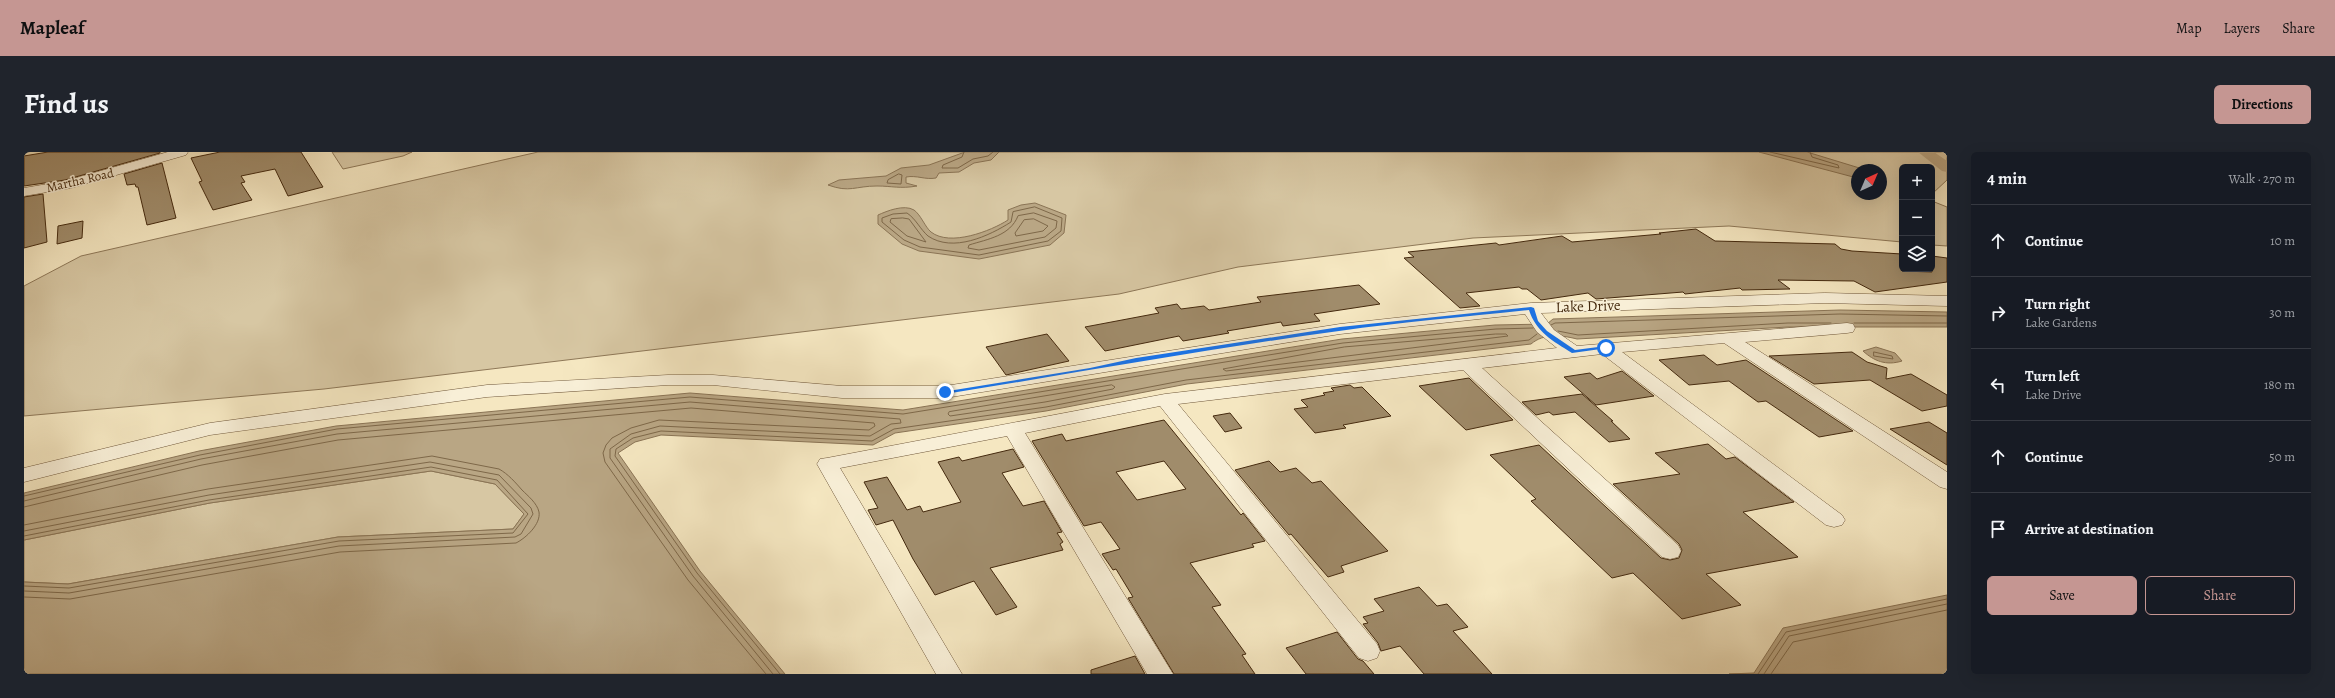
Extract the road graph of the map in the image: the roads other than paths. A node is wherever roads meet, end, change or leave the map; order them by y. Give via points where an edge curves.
1 (182, 152) edge
2 (24, 192) edge
3 (1947, 301) edge
4 (1531, 308) junction
5 (1847, 328) dead end
6 (1728, 338) junction
7 (1606, 348) junction
8 (1574, 352) junction
9 (1466, 363) junction
10 (1165, 400) junction
11 (1013, 429) junction
12 (24, 475) edge
13 (1947, 482) edge
14 (1834, 520) dead end
15 (1670, 551) dead end
16 (1368, 651) dead end
17 (949, 674) edge
18 (1160, 674) edge

1 - 2 street, Martha Road via 66,185
3 - 4 street, Lake Drive via 1825,298
4 - 8 street via 1536,322 1545,332
4 - 12 street, Lake Drive via 1340,329 945,392 842,392 713,380 668,380 487,391 210,429
5 - 6 street
6 - 7 street
6 - 13 street
7 - 8 street
7 - 14 street
8 - 9 street
9 - 10 street
9 - 15 street
10 - 11 street
10 - 16 street
11 - 17 street via 827,464
11 - 18 street

